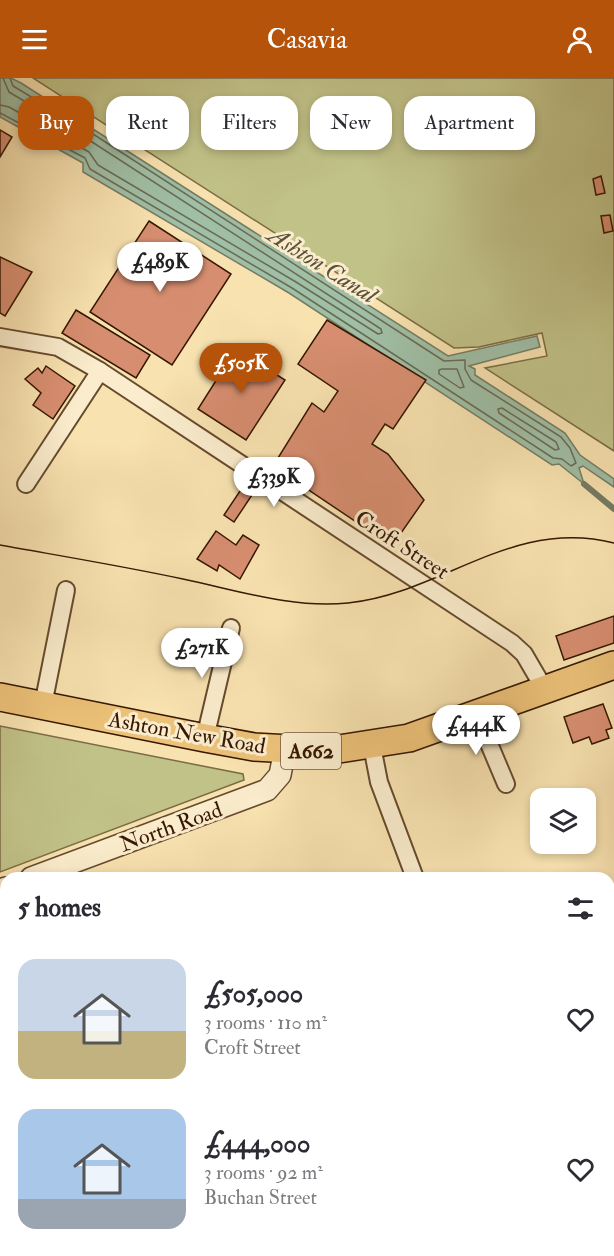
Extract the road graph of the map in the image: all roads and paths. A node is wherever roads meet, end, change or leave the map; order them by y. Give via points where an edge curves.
1 (0, 337) edge
2 (100, 371) junction
3 (26, 484) dead end
4 (66, 590) dead end
5 (231, 628) dead end
6 (614, 665) edge
7 (544, 690) junction
8 (0, 697) edge
9 (43, 705) junction
10 (477, 715) junction
11 (205, 738) junction
12 (372, 746) junction
13 (285, 749) junction
14 (506, 784) dead end
15 (46, 872) edge
16 (413, 872) edge

1 - 2 street, Croft Street via 58,347
2 - 3 street
2 - 7 street, Croft Street via 512,643 524,654
4 - 9 street
5 - 11 street
6 - 7 main road, Ashton New Road / A662
7 - 10 main road, Ashton New Road / A662
8 - 9 main road, Ashton New Road / A662
9 - 11 main road, Ashton New Road / A662
10 - 12 main road, Ashton New Road / A662
10 - 14 street
11 - 13 main road, Ashton New Road / A662
12 - 13 main road, Ashton New Road / A662 via 326,751
12 - 16 street via 379,782
13 - 15 street, North Road via 280,775 267,790

